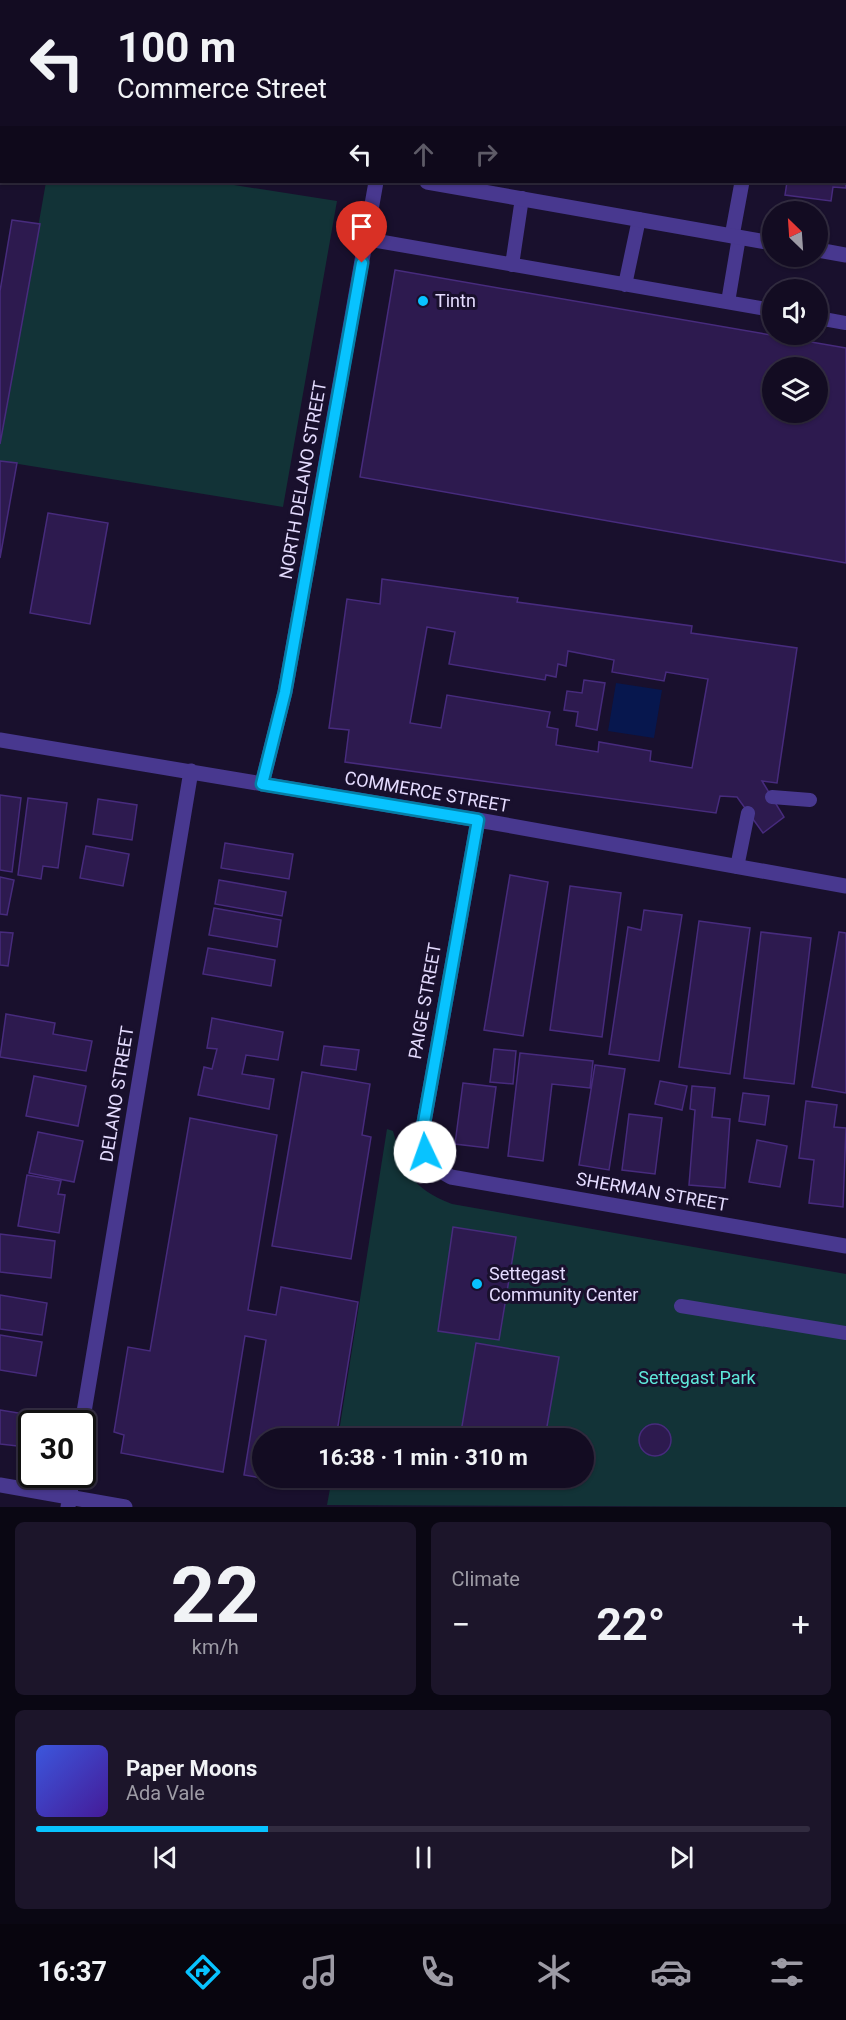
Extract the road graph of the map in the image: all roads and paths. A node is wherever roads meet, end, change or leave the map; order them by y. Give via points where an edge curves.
1 (376, 183) edge
2 (433, 183) edge
3 (742, 183) edge
4 (522, 198) junction
5 (639, 219) junction
6 (736, 236) junction
7 (366, 239) junction
8 (762, 241) edge
9 (828, 252) edge
10 (846, 255) edge
11 (512, 265) junction
12 (625, 285) junction
13 (728, 302) junction
14 (762, 308) edge
15 (828, 318) edge
16 (845, 318) edge
17 (0, 740) edge
18 (190, 771) junction
19 (262, 784) junction
20 (772, 797) dead end
21 (810, 800) dead end
22 (748, 813) dead end
23 (478, 820) junction
24 (737, 867) junction
25 (846, 886) edge
26 (451, 1177) joint
27 (846, 1246) edge
28 (681, 1306) dead end
29 (846, 1333) edge
30 (84, 1410) edge
31 (0, 1485) edge
32 (68, 1502) edge
33 (125, 1507) edge

1 - 7 street, NORTH DELANO STREET
2 - 4 street
3 - 6 street
4 - 5 street
4 - 11 lane
5 - 6 street
5 - 12 lane
6 - 8 street
6 - 13 lane
7 - 11 lane
7 - 19 street, NORTH DELANO STREET via 285,692
9 - 10 street
11 - 12 lane
12 - 13 lane
13 - 14 lane
15 - 16 lane
17 - 18 street, COMMERCE STREET
18 - 19 street, COMMERCE STREET
18 - 30 street, DELANO STREET
19 - 23 street, COMMERCE STREET
20 - 21 lane
22 - 24 lane
23 - 24 street, COMMERCE STREET
23 - 26 street, PAIGE STREET via 421,1139 430,1165
24 - 25 street, COMMERCE STREET
26 - 27 street, SHERMAN STREET
28 - 29 lane
31 - 32 street
32 - 33 street

